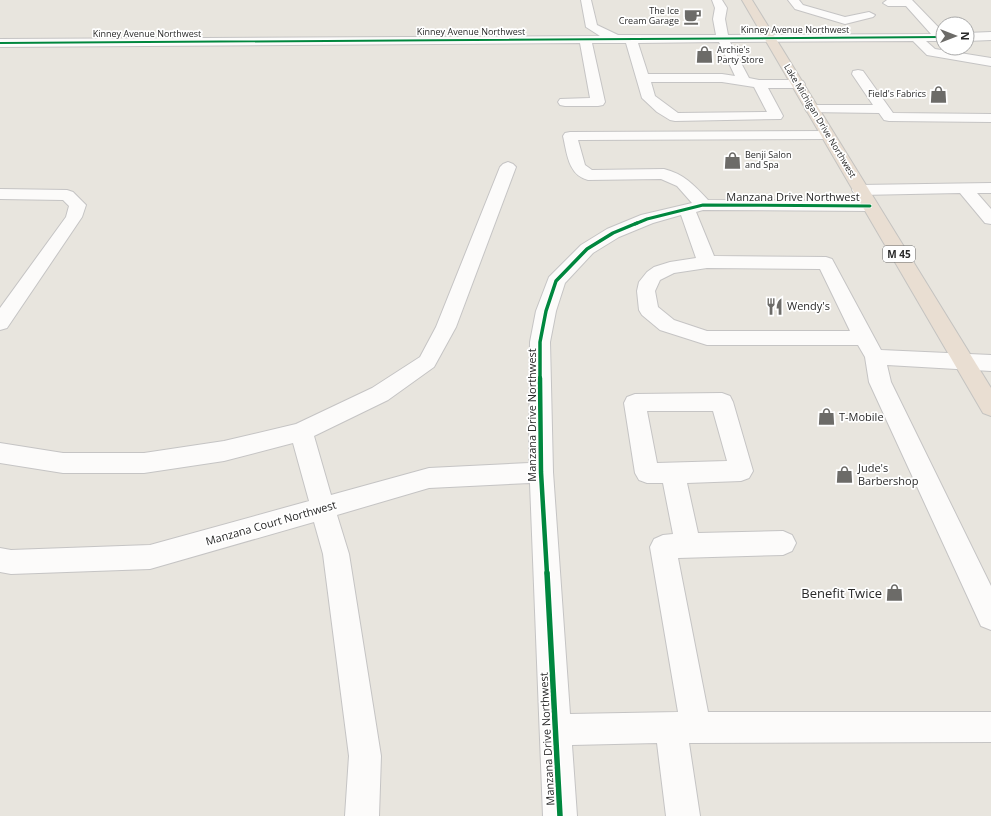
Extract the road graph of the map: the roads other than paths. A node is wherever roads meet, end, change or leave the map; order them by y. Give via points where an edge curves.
1 (586, 0) edge
2 (717, 0) edge
3 (747, 0) edge
4 (793, 0) edge
5 (907, 1) edge
6 (888, 3) dead end
7 (869, 15) dead end
8 (845, 21) junction
9 (935, 30) edge
10 (975, 36) edge
11 (991, 36) edge
12 (916, 37) junction
13 (935, 37) edge
14 (770, 38) junction
15 (859, 38) junction
16 (616, 39) junction
17 (631, 39) junction
18 (722, 39) junction
19 (585, 40) junction
20 (0, 43) edge
21 (975, 49) edge
22 (990, 63) edge
23 (858, 74) dead end
24 (643, 78) junction
25 (744, 81) junction
26 (759, 84) junction
27 (798, 84) junction
28 (565, 102) dead end
29 (812, 109) junction
30 (884, 109) junction
31 (991, 118) edge
32 (827, 135) junction
33 (508, 167) dead end
34 (991, 188) edge
35 (965, 189) junction
36 (0, 194) edge
37 (865, 198) junction
38 (695, 207) junction
39 (991, 219) edge
40 (707, 262) junction
41 (0, 323) edge
42 (864, 338) junction
43 (875, 357) junction
44 (964, 362) junction
45 (991, 363) edge
46 (990, 405) edge
47 (301, 432) junction
48 (0, 454) edge
49 (540, 472) junction
50 (673, 473) junction
51 (323, 508) junction
52 (783, 543) dead end
53 (688, 545) junction
54 (0, 560) edge
55 (991, 616) edge
56 (991, 727) edge
57 (683, 728) junction
58 (555, 730) junction
59 (362, 816) edge
60 (560, 816) edge
61 (683, 816) edge

1 - 16 street via 592,27
2 - 18 street via 721,8 719,19
3 - 14 highway, Lake Michigan Drive Northwest / M 45
4 - 8 street via 799,7
5 - 6 street
5 - 9 street
7 - 8 street
8 - 15 street
10 - 11 street
12 - 13 street, Kinney Avenue Northwest
12 - 15 street, Kinney Avenue Northwest
12 - 22 street via 931,52
14 - 15 street, Kinney Avenue Northwest
14 - 18 street, Kinney Avenue Northwest
14 - 27 highway, Lake Michigan Drive Northwest / M 45
16 - 17 street, Kinney Avenue Northwest
16 - 19 street, Kinney Avenue Northwest
17 - 18 street, Kinney Avenue Northwest
17 - 24 street
18 - 25 street
19 - 20 street, Kinney Avenue Northwest
19 - 28 street via 598,102
21 - 22 street
23 - 30 street
24 - 25 street via 722,78
24 - 26 street via 649,98 675,117 776,116
25 - 26 street
26 - 27 street
27 - 29 highway, Lake Michigan Drive Northwest / M 45
29 - 30 street
29 - 32 highway, Lake Michigan Drive Northwest / M 45
30 - 31 street via 890,117
32 - 37 highway, Lake Michigan Drive Northwest / M 45
32 - 38 street via 570,136 578,168 588,175 664,174 683,183
33 - 47 street via 446,327 426,362 380,394
34 - 35 street, Manzana Drive Northwest
35 - 37 street, Manzana Drive Northwest
35 - 39 street
36 - 41 street via 67,195 78,205 74,217
37 - 38 street, Manzana Drive Northwest
37 - 44 highway, Lake Michigan Drive Northwest / M 45
38 - 40 street
38 - 49 street, Manzana Drive Northwest via 647,219 613,233 587,249 556,281 546,311 540,342
40 - 42 street via 826,263
40 - 42 street via 663,269 649,279 646,290 649,310 667,325 707,338
42 - 43 street
43 - 44 street
43 - 55 street via 880,382
44 - 45 street
44 - 46 highway, Lake Michigan Drive Northwest / M 45
47 - 48 street via 224,451 144,463 63,463
47 - 51 street
49 - 51 street, Manzana Court Northwest via 429,478
49 - 58 street, Manzana Drive Northwest
50 - 50 street via 647,473 635,403 722,402 741,471
50 - 53 street
51 - 54 street, Manzana Court Northwest via 150,557 11,562
51 - 59 street via 336,554 365,756
52 - 53 street
53 - 57 street via 663,547
56 - 57 street
57 - 58 street
57 - 61 street
58 - 60 street, Manzana Drive Northwest

